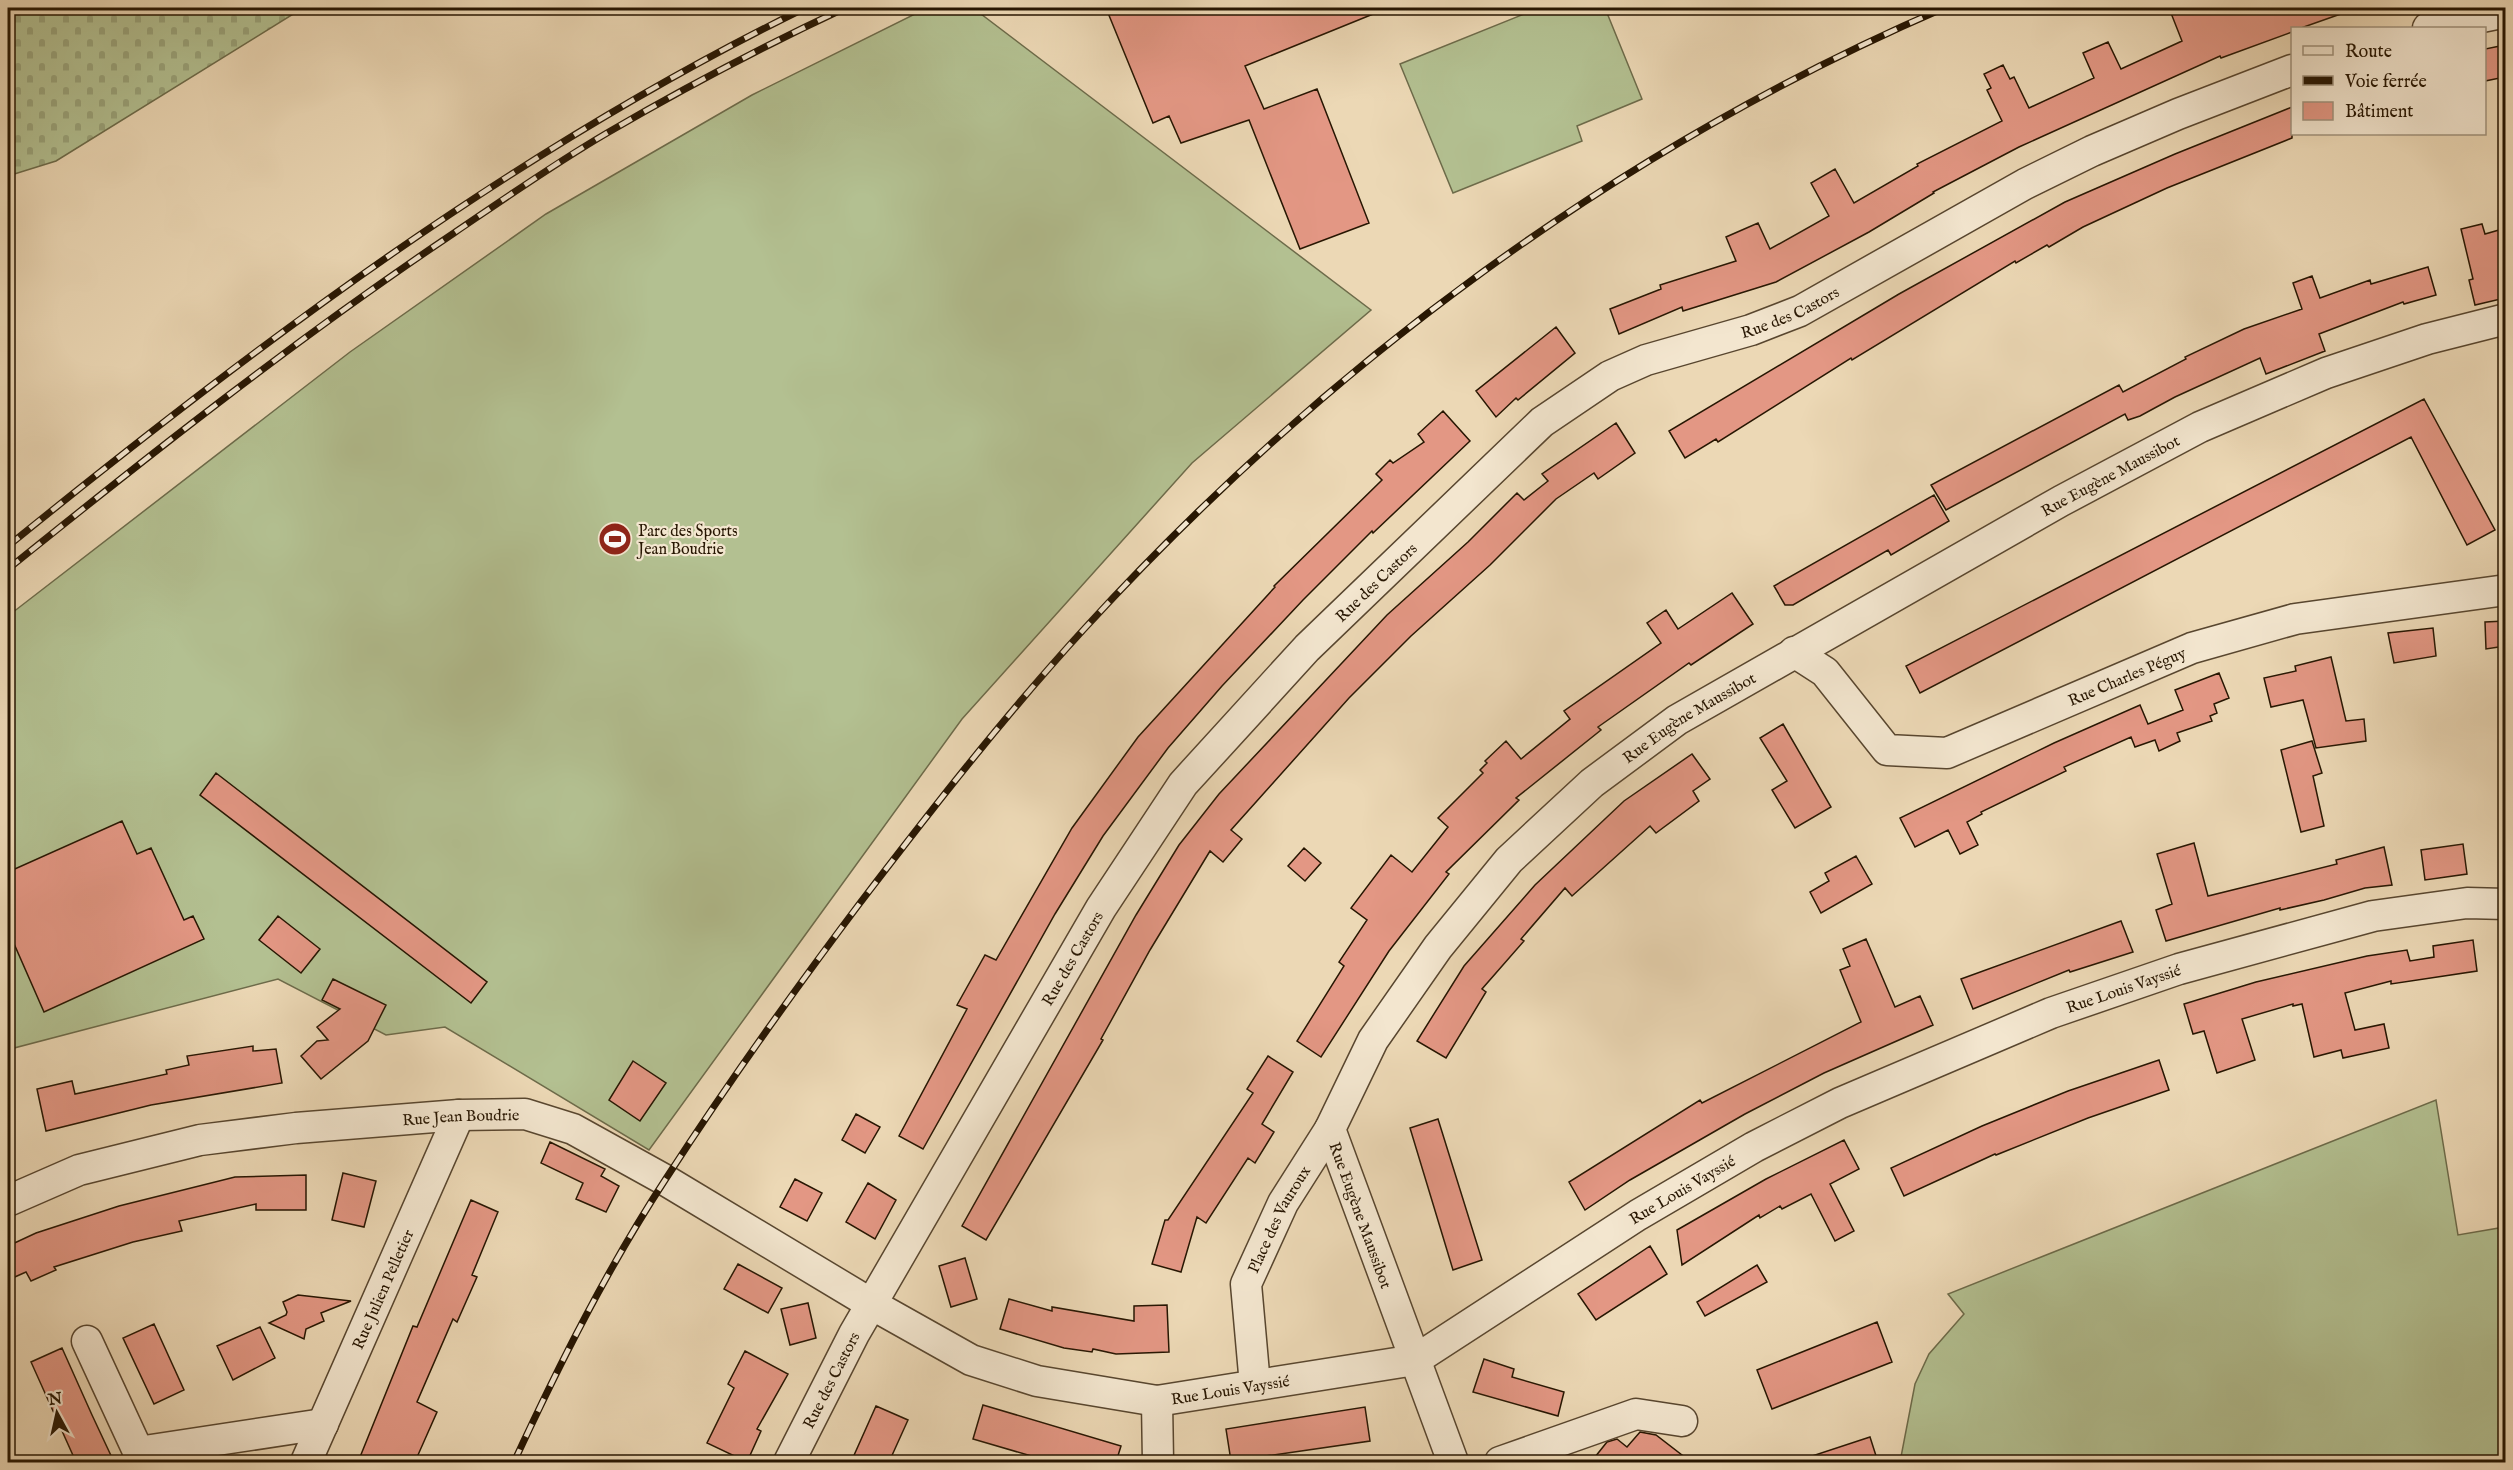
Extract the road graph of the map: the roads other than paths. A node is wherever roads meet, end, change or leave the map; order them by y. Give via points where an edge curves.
1 (2505, 12) edge
2 (2433, 27) edge
3 (2291, 70) edge
4 (2505, 319) edge
5 (2505, 590) edge
6 (1794, 652) junction
7 (2505, 904) edge
8 (459, 1115) junction
9 (1330, 1130) junction
10 (8, 1201) edge
11 (873, 1305) junction
12 (87, 1341) dead end
13 (1415, 1360) junction
14 (1255, 1385) junction
15 (1157, 1401) junction
16 (1682, 1420) dead end
17 (323, 1424) junction
18 (141, 1457) edge
19 (306, 1462) edge
20 (789, 1462) edge
21 (1158, 1462) edge
22 (1452, 1462) edge
23 (1500, 1462) edge

1 - 2 street
3 - 11 street, Rue des Castors via 2092,151 2025,184 1800,311 1751,330 1646,360 1610,376 1542,422 1307,648 1183,784 1101,908
4 - 6 street, Rue Eugène Maussibot via 2427,339 2326,373 2200,427
5 - 6 street, Rue Charles Péguy via 2295,619 2192,648 1947,753 1887,750 1825,672
6 - 9 street, Rue Eugène Maussibot via 1677,720 1592,783 1509,860 1438,947 1373,1040
7 - 13 street, Rue Louis Vayssié via 2467,903 2373,916 2277,941 2179,969 1971,1045 1840,1103 1754,1147 1638,1215
8 - 10 street, Rue Jean Boudrie via 200,1140 79,1170
8 - 11 street, Rue Jean Boudrie via 525,1114 573,1129
8 - 17 street, Rue Julien Pelletier
9 - 13 street, Rue Eugène Maussibot
9 - 14 street, Place des Vauroux via 1283,1203 1246,1284
11 - 15 street, Rue Louis Vayssié via 971,1360 1037,1381
11 - 20 street, Rue des Castors via 854,1334
12 - 18 street
13 - 14 street, Rue Louis Vayssié
13 - 22 street, Rue Eugène Maussibot
14 - 15 street, Rue Louis Vayssié
15 - 21 street
16 - 23 street via 1636,1414
17 - 18 street
17 - 19 street, Rue Julien Pelletier

